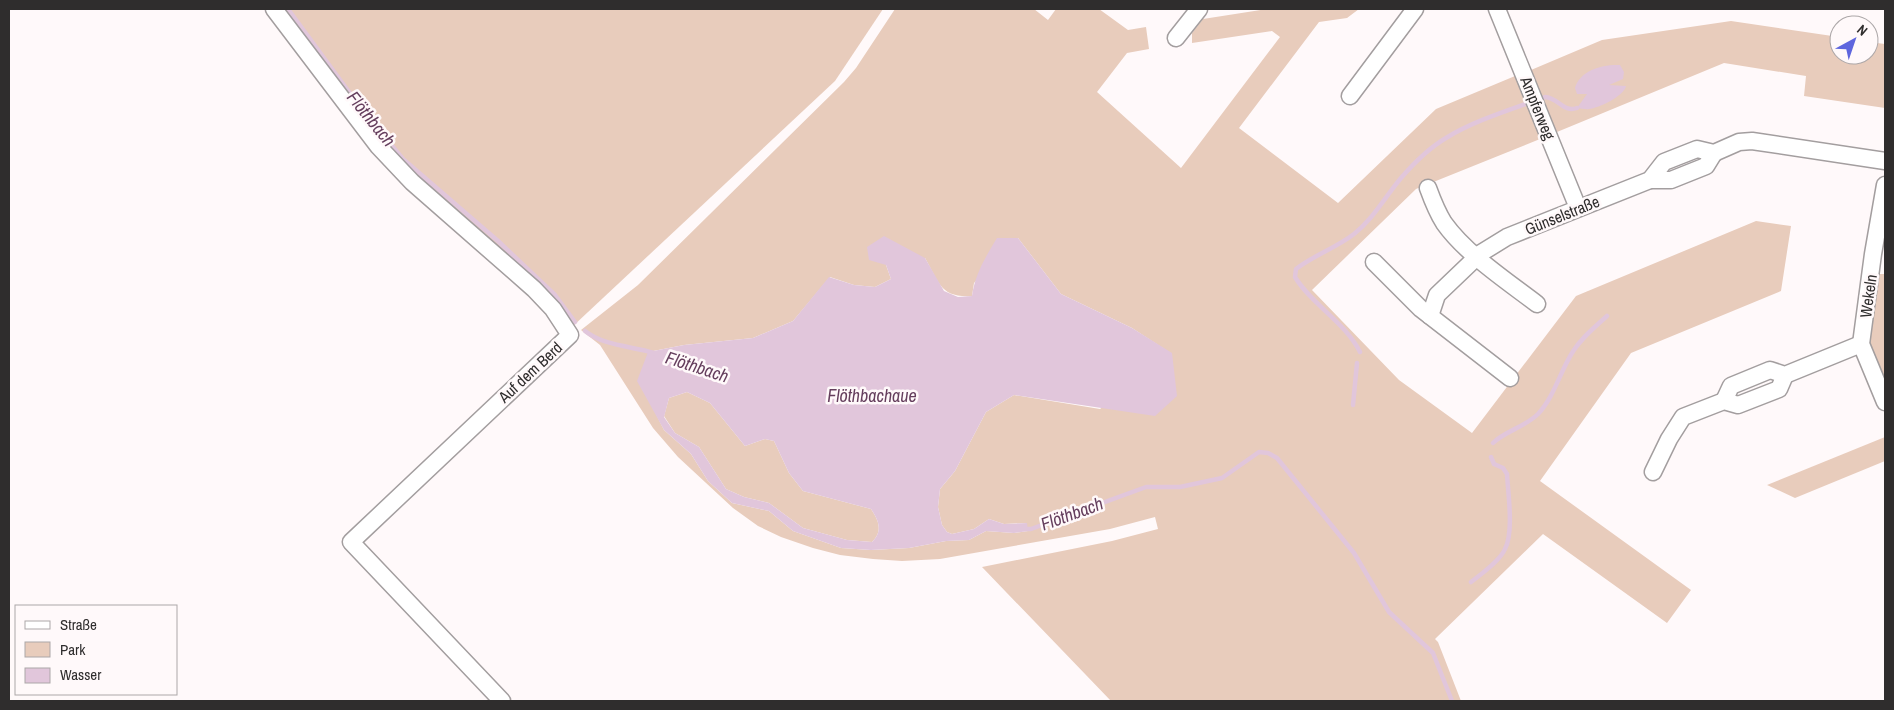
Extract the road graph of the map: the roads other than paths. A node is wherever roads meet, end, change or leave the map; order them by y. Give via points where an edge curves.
1 (274, 9) edge
2 (1199, 9) edge
3 (1415, 9) edge
4 (1497, 9) edge
5 (1176, 38) dead end
6 (1350, 96) dead end
7 (1885, 161) edge
8 (1885, 185) edge
9 (1428, 188) dead end
10 (1578, 208) junction
11 (1477, 256) junction
12 (1374, 262) dead end
13 (1537, 304) dead end
14 (1430, 316) junction
15 (1861, 344) junction
16 (1510, 378) dead end
17 (1885, 402) edge
18 (1653, 472) dead end
19 (502, 701) edge

1 - 19 street, Auf dem Berd via 378,146 412,182 534,289 570,335 351,542
2 - 5 street
3 - 6 street
4 - 10 street, Ampferweg
7 - 10 street, Günselstraße via 1745,140 1714,153 1706,166 1671,180 1650,180
8 - 15 street, Wekeln
9 - 11 street via 1444,223
10 - 11 street, Günselstraße via 1500,240
11 - 13 street
11 - 14 street, Günselstraße via 1437,295
12 - 14 street
14 - 16 street
15 - 17 street
15 - 18 street via 1785,376 1779,389 1738,405 1724,401 1683,417

